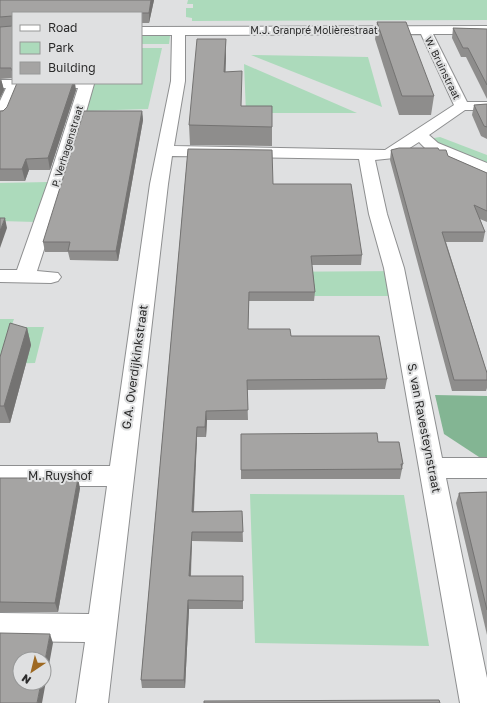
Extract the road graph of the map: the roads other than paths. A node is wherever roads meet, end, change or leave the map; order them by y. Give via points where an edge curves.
1 (425, 30) junction
2 (487, 30) edge
3 (142, 31) edge
4 (179, 31) junction
5 (8, 84) edge
6 (462, 106) junction
7 (487, 106) edge
8 (0, 117) edge
9 (420, 134) junction
10 (165, 151) junction
11 (487, 153) edge
12 (366, 154) junction
13 (487, 169) edge
14 (0, 276) edge
15 (25, 276) junction
16 (51, 277) dead end
17 (432, 468) junction
18 (487, 468) edge
19 (0, 476) edge
20 (121, 476) junction
21 (0, 628) edge
22 (102, 628) junction
23 (92, 703) edge
24 (476, 703) edge

1 - 2 street, M.J. Granpré Molièrestraat
1 - 4 street, M.J. Granpré Molièrestraat
1 - 6 street, W. Bruinstraat
3 - 4 street, M.J. Granpré Molièrestraat
4 - 10 street, G.A. Overdijkinkstraat via 178,81
5 - 8 street, P. Verhagenstraat
5 - 15 street, P. Verhagenstraat via 86,84 57,182
6 - 7 street, W. Bruinstraat
6 - 9 street, W. Bruinstraat
9 - 11 street via 447,136
9 - 12 street via 388,155
9 - 13 street via 432,146
10 - 12 street
10 - 20 street, G.A. Overdijkinkstraat
12 - 17 street, S. van Ravesteynstraat via 378,214 394,268
14 - 15 street
15 - 16 street
17 - 18 street
17 - 24 street, S. van Ravesteynstraat
19 - 20 street, M. Ruyshof
20 - 22 street, G.A. Overdijkinkstraat
21 - 22 street
22 - 23 street, G.A. Overdijkinkstraat

